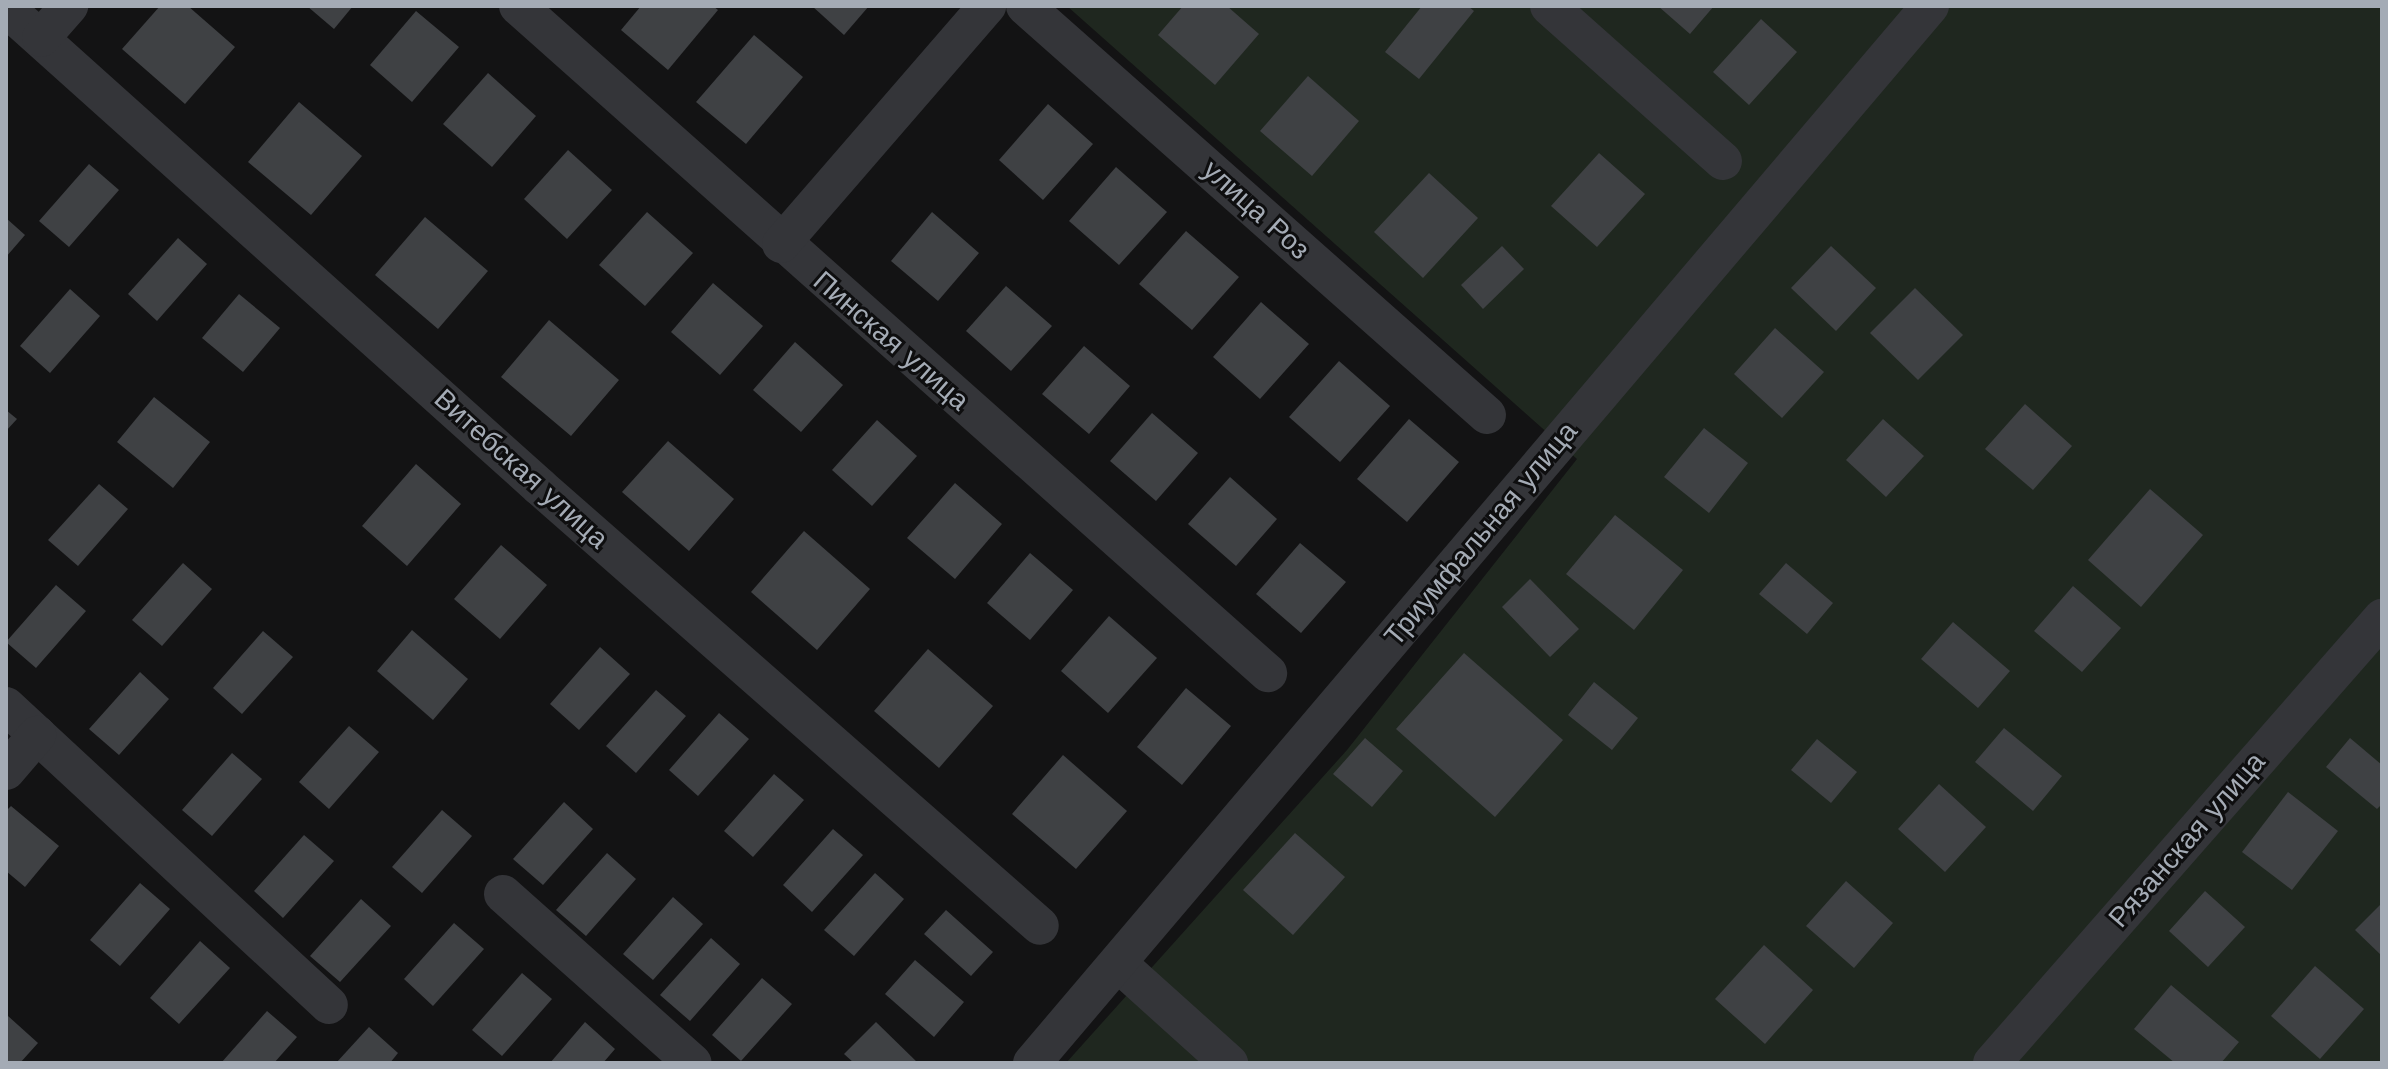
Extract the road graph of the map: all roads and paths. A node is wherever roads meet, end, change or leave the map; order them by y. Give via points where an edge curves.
1 (69, 6) edge
2 (518, 6) edge
3 (987, 6) edge
4 (1025, 6) edge
5 (1549, 6) edge
6 (1930, 6) edge
7 (6, 8) edge
8 (41, 38) junction
9 (1723, 161) dead end
10 (781, 244) junction
11 (1487, 415) dead end
12 (2382, 618) edge
13 (1268, 673) dead end
14 (6, 706) edge
15 (37, 735) junction
16 (6, 771) edge
17 (503, 894) dead end
18 (1040, 926) dead end
19 (1120, 965) junction
20 (329, 1005) dead end
21 (693, 1063) edge
22 (1032, 1063) edge
23 (1229, 1063) edge
24 (1992, 1063) edge

1 - 8 street
2 - 10 street, Пинская улица
3 - 10 street
4 - 11 street, улица Роз
5 - 9 street
6 - 19 street, Триумфальная улица
7 - 8 street, Витебская улица
8 - 18 street, Витебская улица via 528,477
10 - 13 street, Пинская улица
12 - 24 street, Рязанская улица
14 - 15 street
15 - 16 street
15 - 20 street
17 - 21 street
19 - 22 street, Триумфальная улица
19 - 23 street

